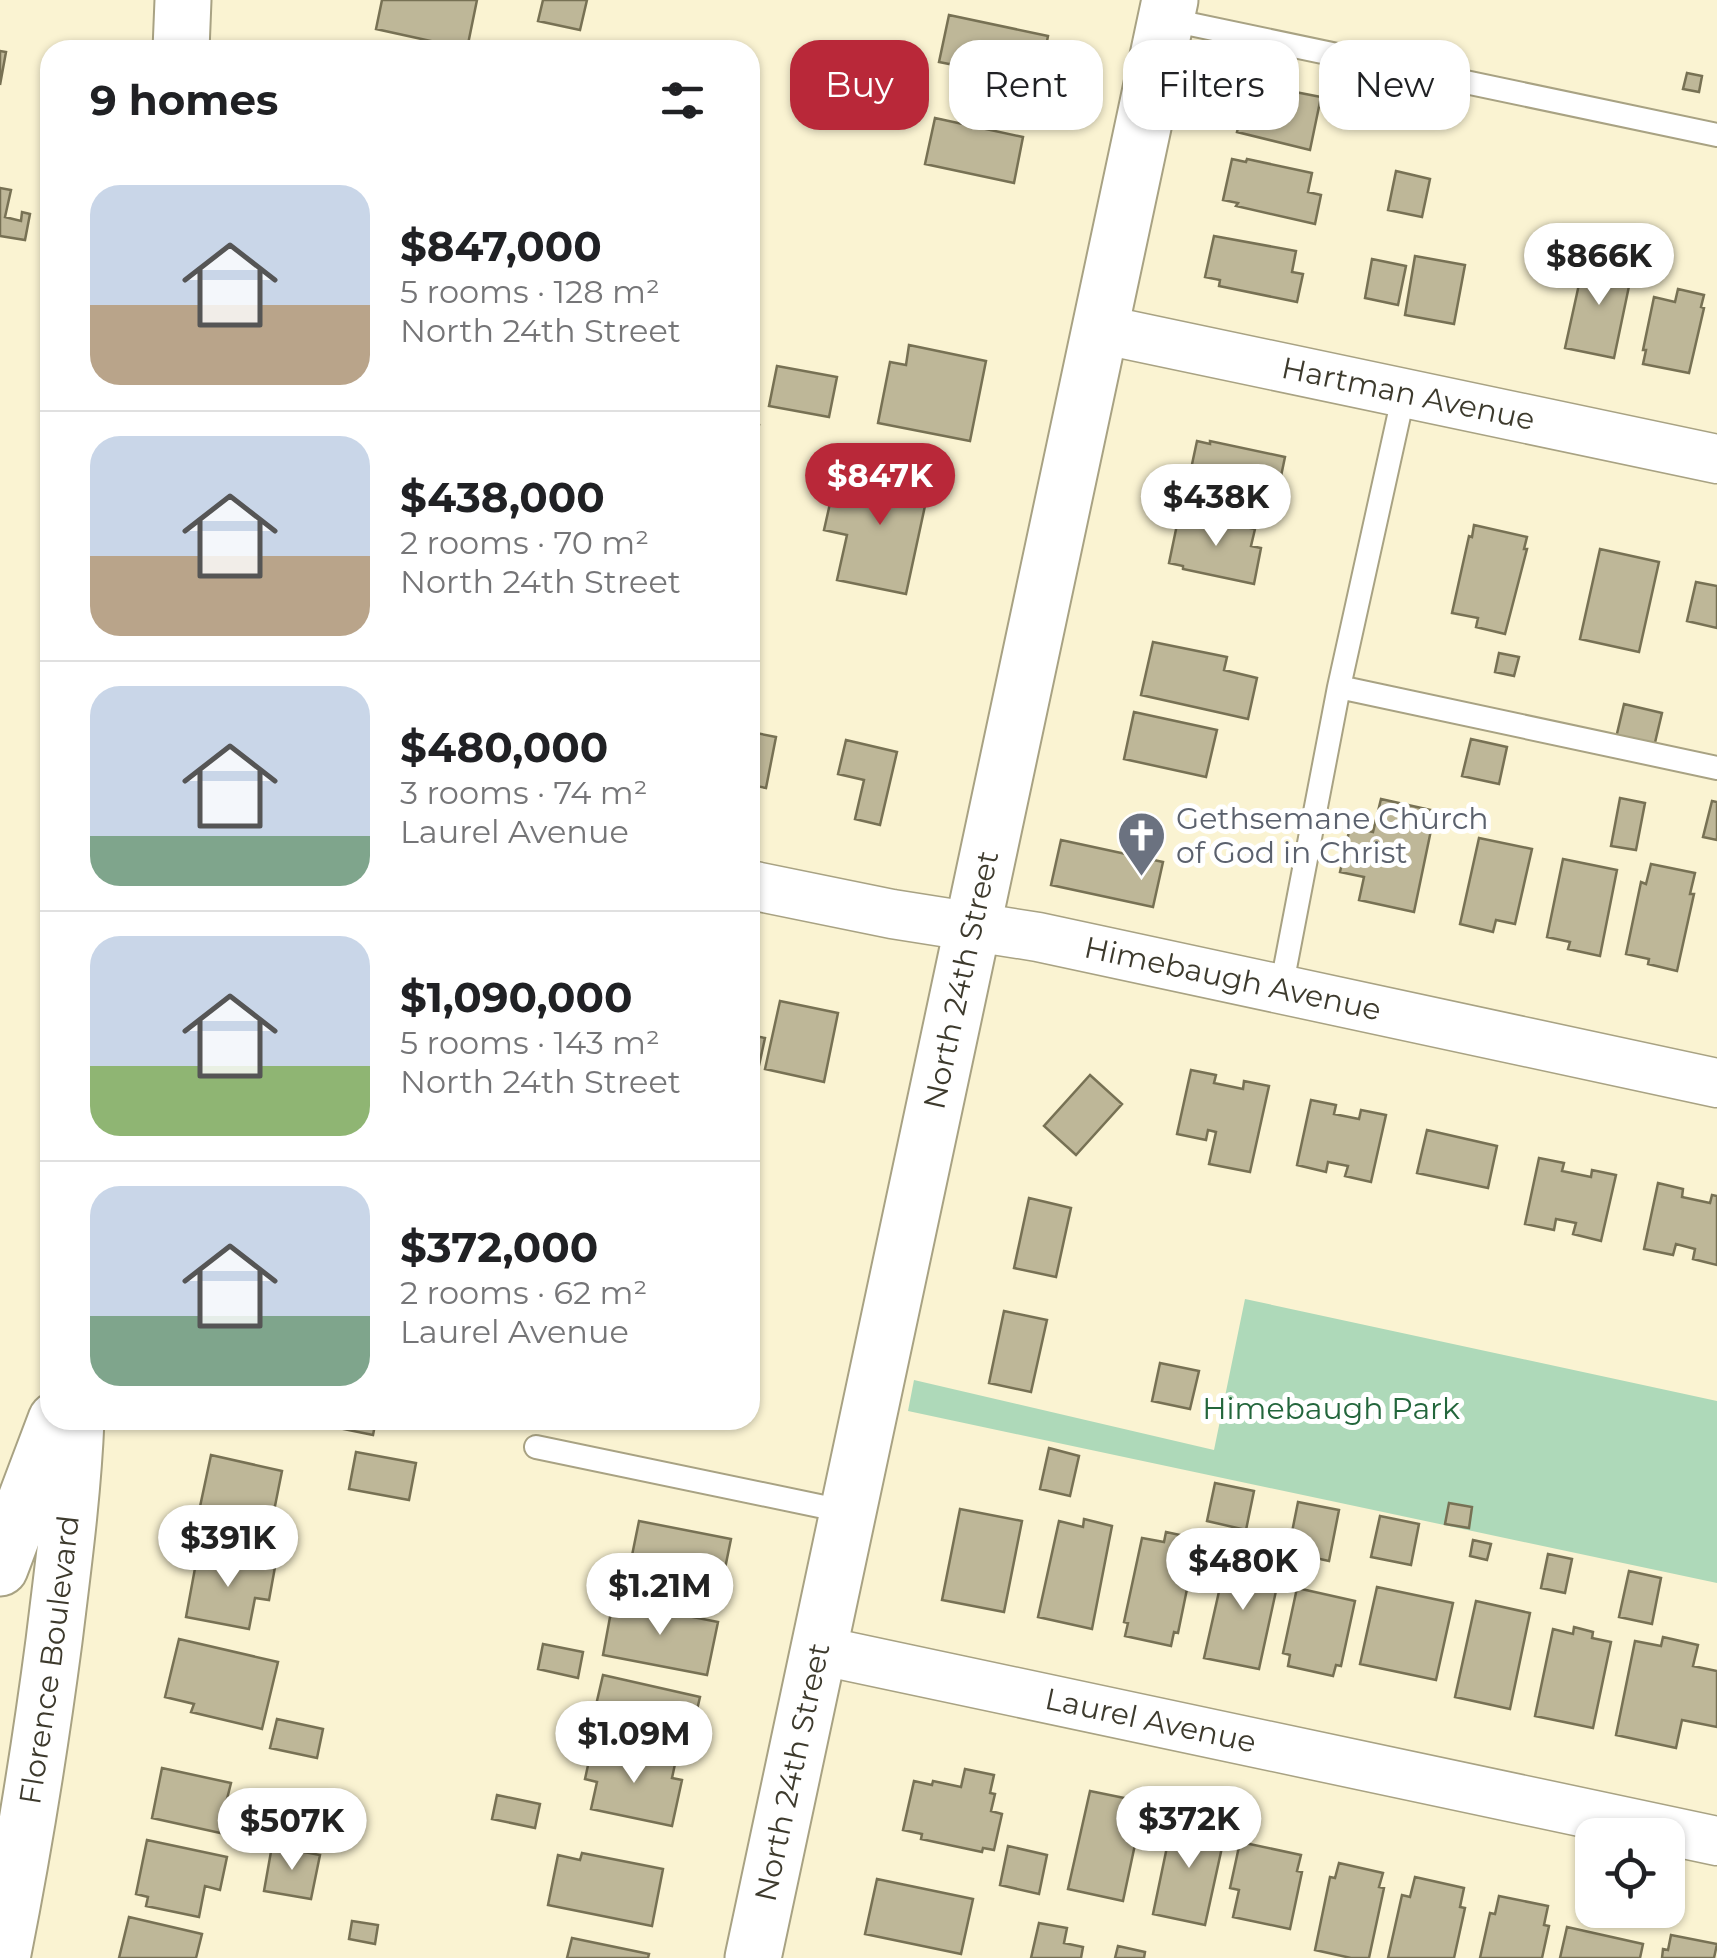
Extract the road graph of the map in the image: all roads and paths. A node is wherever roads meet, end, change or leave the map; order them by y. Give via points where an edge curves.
1 (183, 0) edge
2 (1168, 9) edge
3 (181, 40) edge
4 (1717, 134) edge
5 (1100, 329) junction
6 (1404, 393) junction
7 (1717, 459) edge
8 (1339, 687) junction
9 (1717, 768) edge
10 (760, 887) edge
11 (974, 928) junction
12 (1281, 989) junction
13 (1717, 1082) edge
14 (52, 1430) edge
15 (75, 1430) edge
16 (536, 1447) dead end
17 (848, 1512) junction
18 (0, 1568) edge
19 (818, 1650) junction
20 (21, 1722) edge
21 (1717, 1841) edge
22 (2, 1958) edge
23 (753, 1958) edge

1 - 3 street
2 - 4 lane
2 - 5 street, North 24th Street
5 - 6 street, Hartman Avenue
5 - 11 street, North 24th Street
6 - 7 street, Hartman Avenue
6 - 8 lane
8 - 9 lane
8 - 12 lane
10 - 11 street, Himebaugh Avenue
11 - 12 street, Himebaugh Avenue
11 - 17 street, North 24th Street
12 - 13 street, Himebaugh Avenue
14 - 18 street, Florence Boulevard
15 - 20 street, Florence Boulevard via 70,1520
16 - 17 lane
17 - 19 street, North 24th Street
19 - 21 street, Laurel Avenue
19 - 23 street, North 24th Street
20 - 22 street, Florence Boulevard via 24,1846

